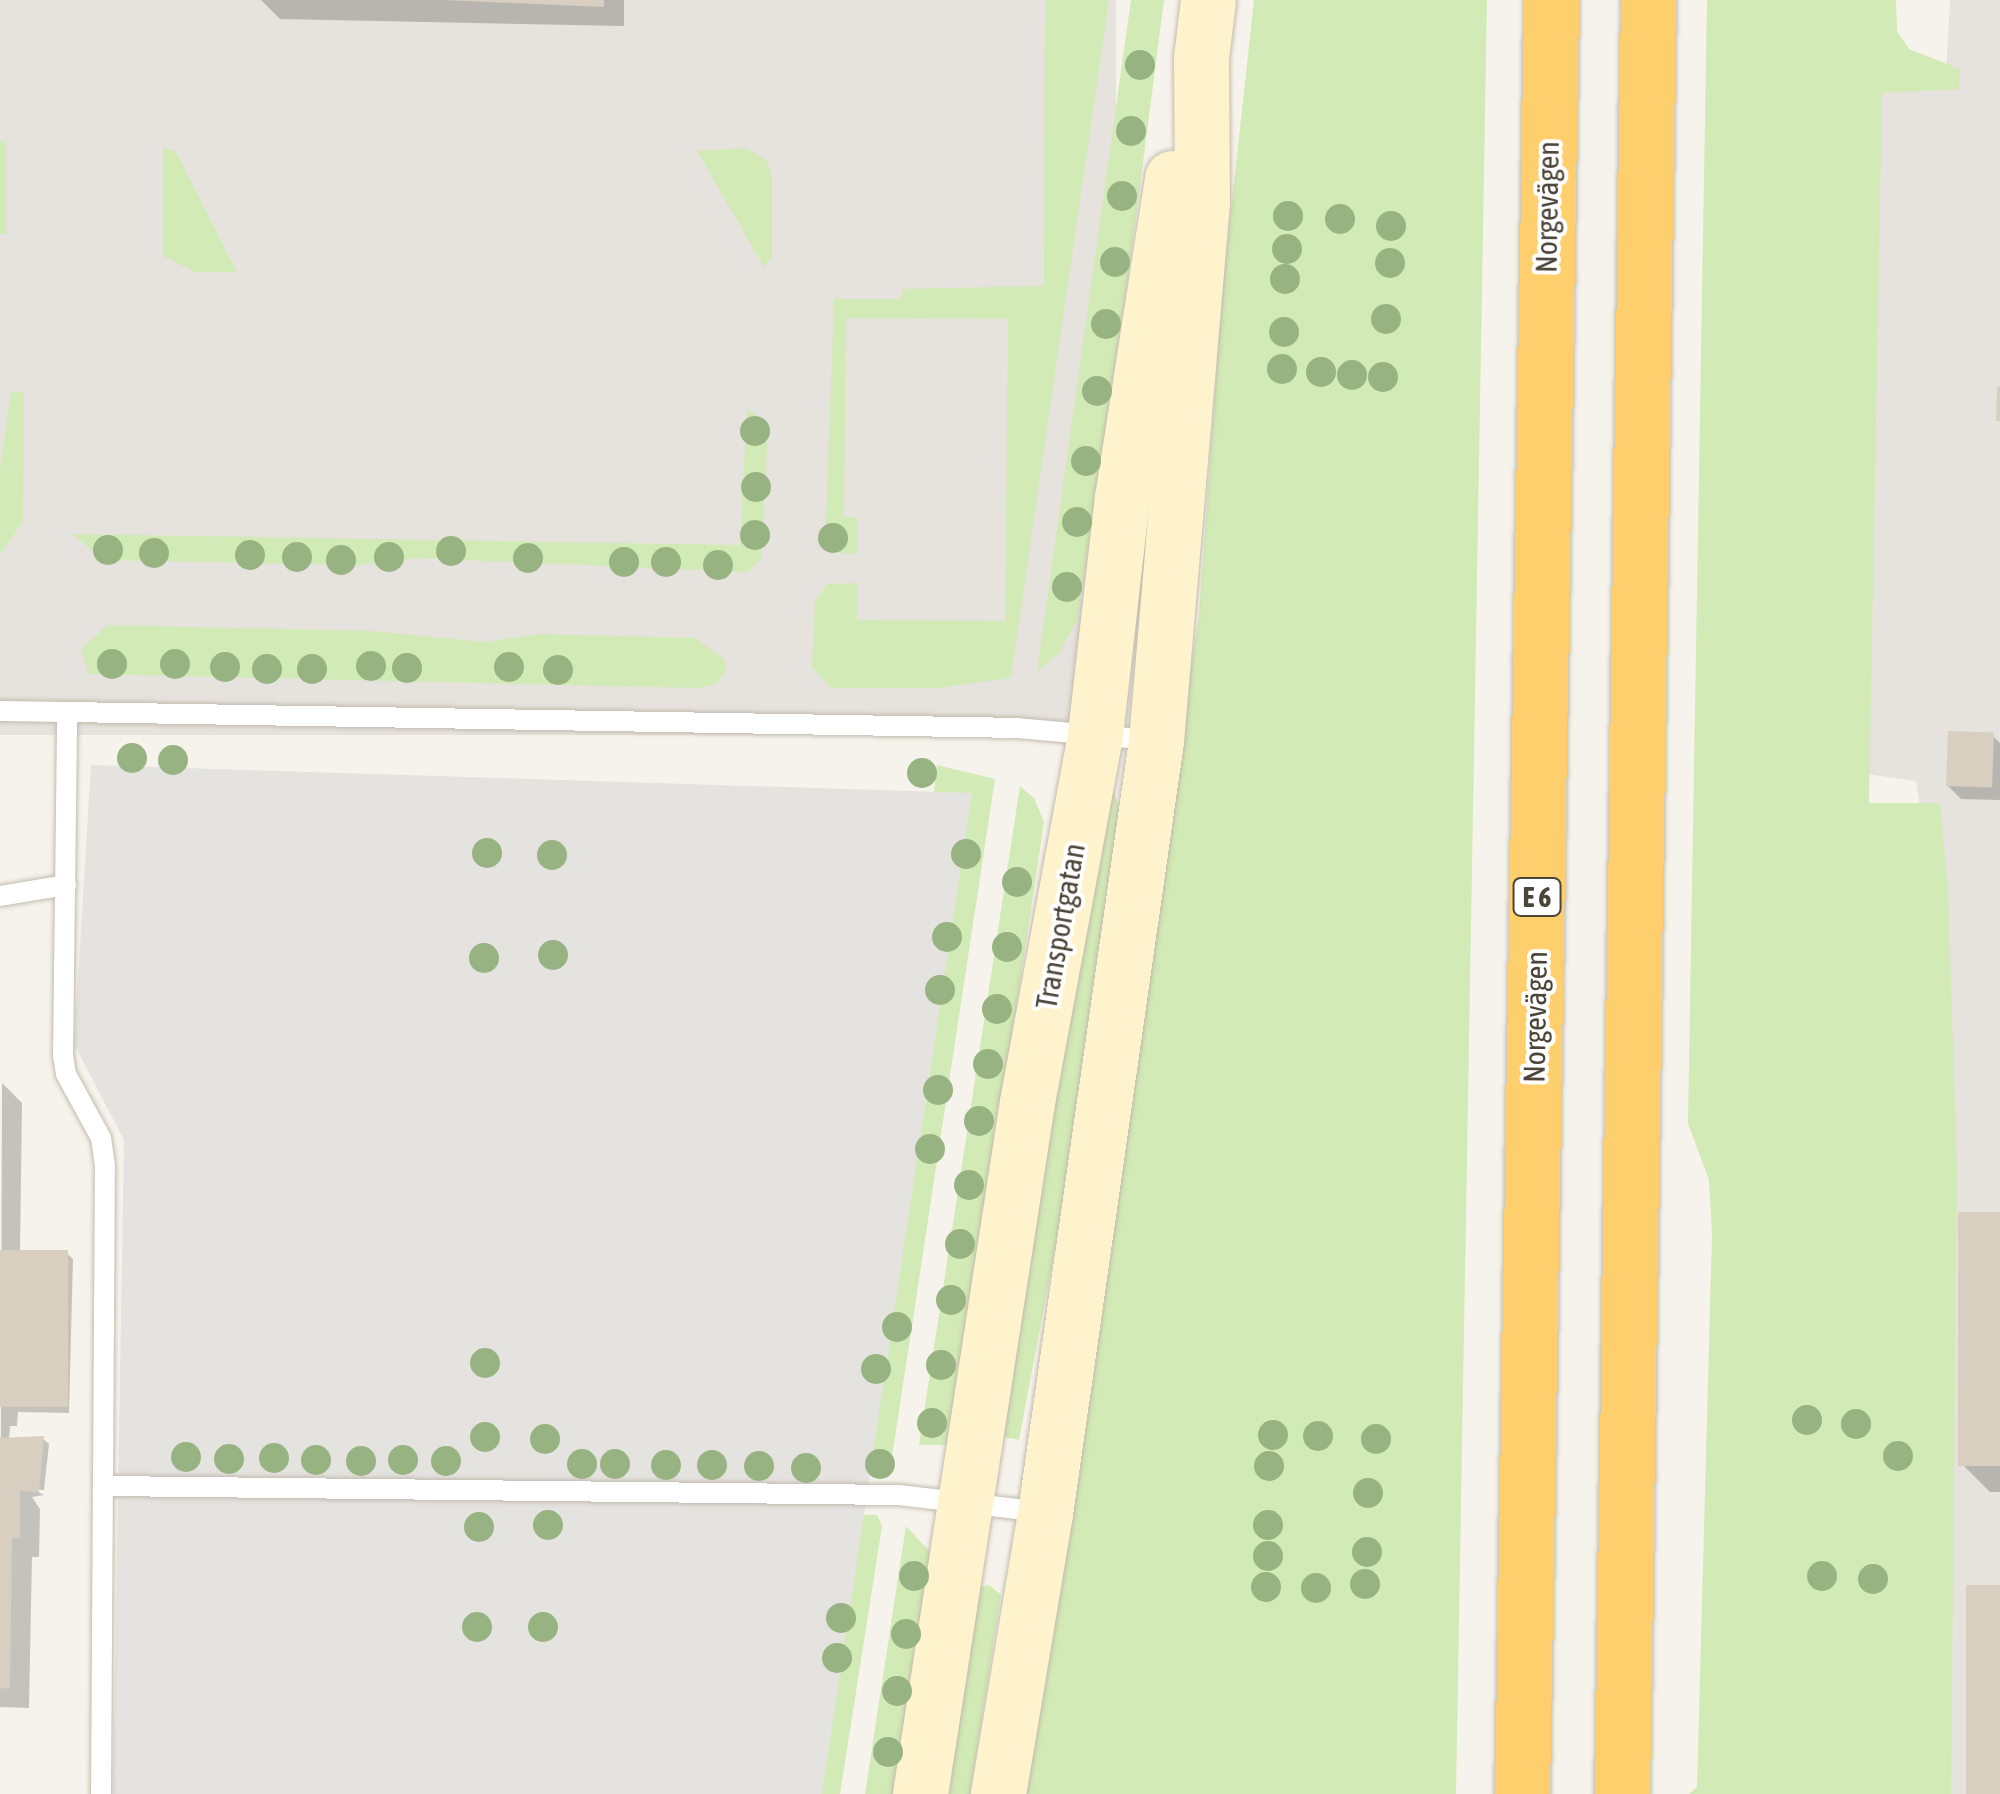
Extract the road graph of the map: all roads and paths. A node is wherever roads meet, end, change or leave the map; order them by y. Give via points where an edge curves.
1 (1208, 0) edge
2 (1551, 0) edge
3 (1648, 0) edge
4 (1201, 58) junction
5 (0, 710) edge
6 (67, 712) junction
7 (1095, 734) junction
8 (1156, 741) junction
9 (66, 885) junction
10 (0, 896) edge
11 (105, 1486) junction
12 (964, 1503) junction
13 (1046, 1513) junction
14 (100, 1794) edge
15 (920, 1794) edge
16 (998, 1794) edge
17 (1522, 1794) edge
18 (1622, 1794) edge

1 - 4 street, Transportgatan
2 - 17 highway, Norgevägen / E 6
3 - 18 highway
4 - 7 street, Transportgatan via 1166,200
4 - 8 street, Transportgatan via 1202,201
5 - 6 lane
6 - 7 lane via 525,716
6 - 9 lane
7 - 8 lane
7 - 12 street, Transportgatan via 1027,1102
8 - 13 street, Transportgatan
9 - 10 lane
9 - 11 lane via 66,1074 101,1138 104,1166
11 - 12 lane via 900,1495
11 - 14 lane
12 - 13 lane
12 - 15 street, Transportgatan
13 - 16 street, Transportgatan

